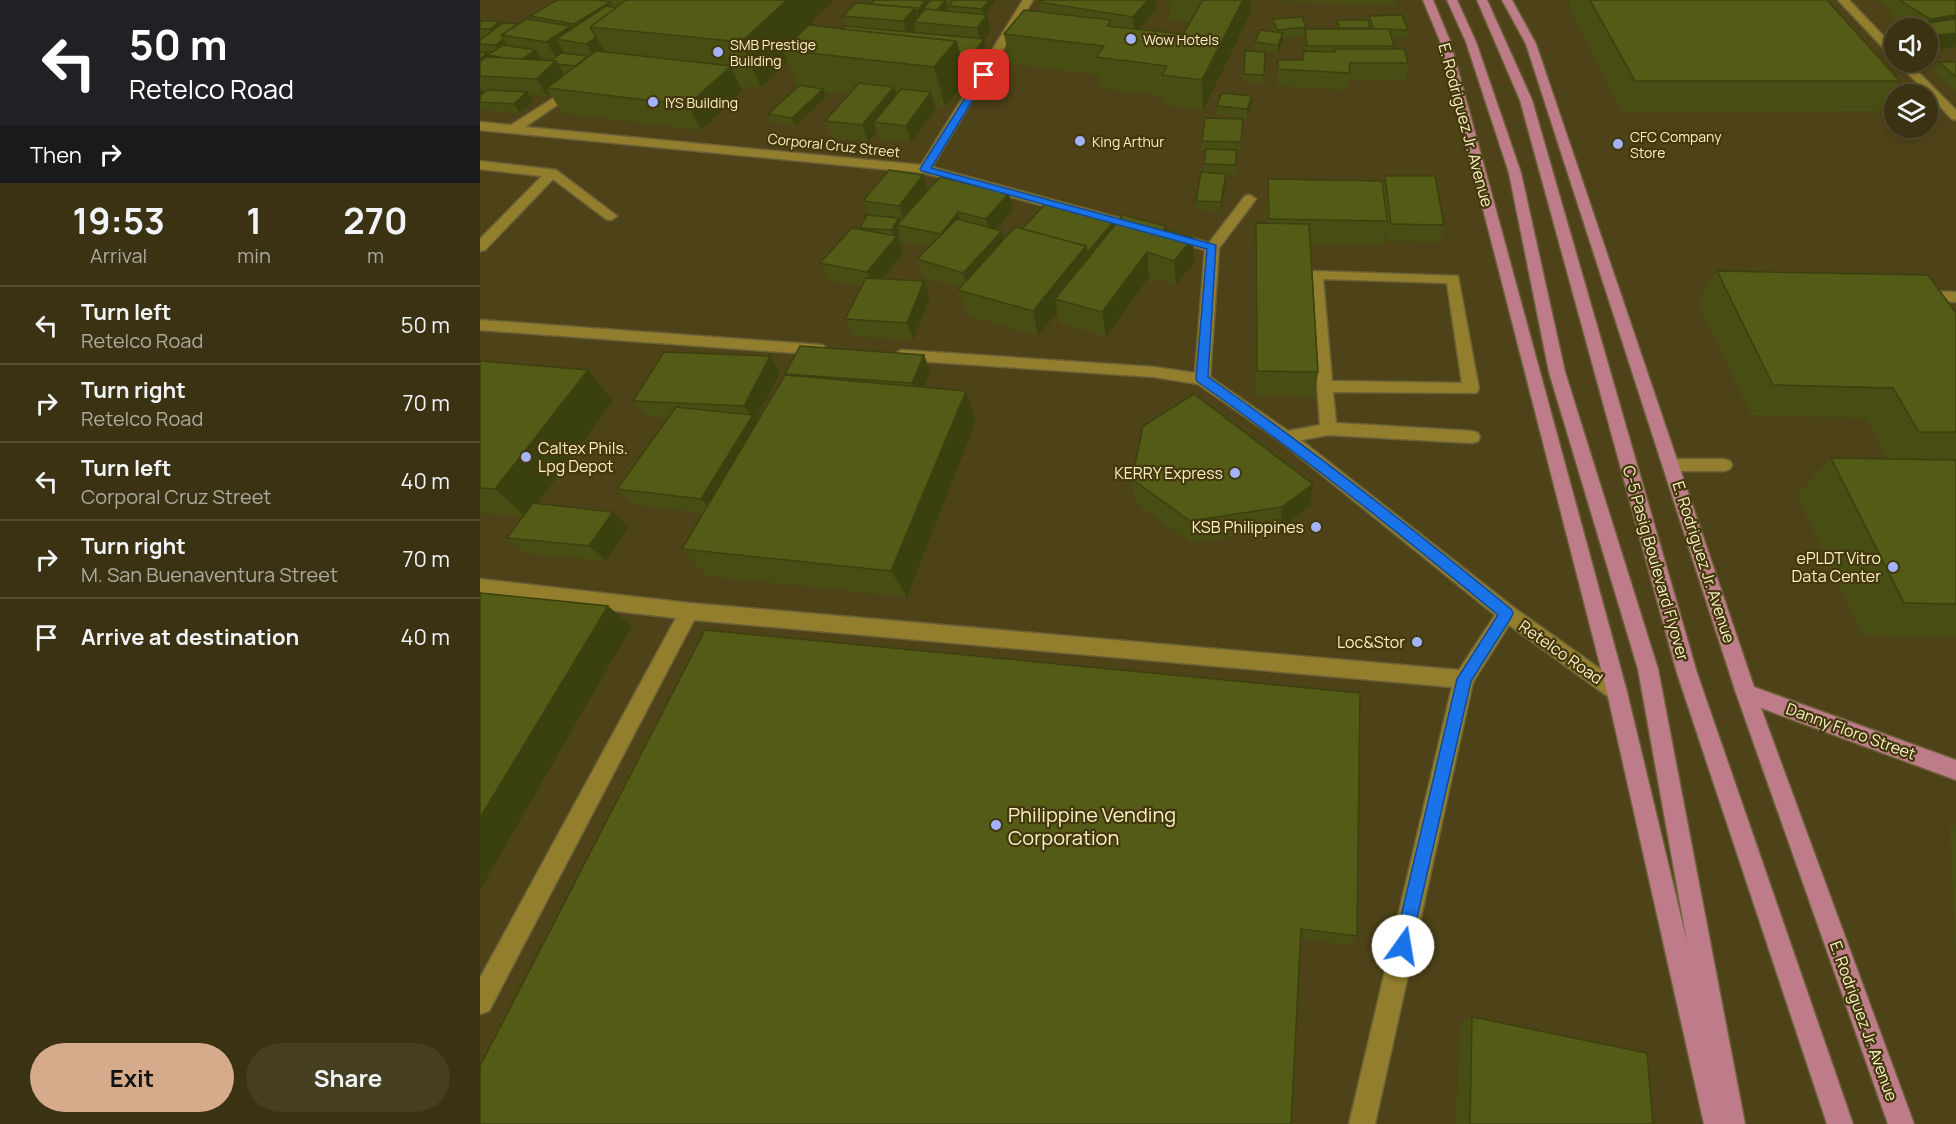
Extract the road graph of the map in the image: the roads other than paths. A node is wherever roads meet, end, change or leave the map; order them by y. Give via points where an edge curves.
1 (1028, 0) edge
2 (1428, 0) edge
3 (1452, 0) edge
4 (1482, 0) edge
5 (1507, 0) edge
6 (1843, 0) edge
7 (1884, 43) edge
8 (1912, 72) edge
9 (582, 83) edge
10 (1956, 117) edge
11 (480, 126) edge
12 (515, 128) junction
13 (480, 165) edge
14 (925, 169) junction
15 (552, 173) junction
16 (1250, 199) dead end
17 (611, 216) dead end
18 (480, 247) edge
19 (1212, 248) junction
20 (1956, 297) edge
21 (1933, 314) edge
22 (480, 325) edge
23 (838, 351) edge
24 (884, 354) edge
25 (1202, 379) junction
26 (1324, 386) junction
27 (1328, 429) junction
28 (1286, 437) junction
29 (1472, 437) dead end
30 (1672, 465) junction
31 (1725, 465) dead end
32 (480, 587) edge
33 (689, 611) junction
34 (1506, 613) junction
35 (1464, 679) junction
36 (1617, 692) junction
37 (1746, 693) junction
38 (1956, 770) edge
39 (480, 1002) edge
40 (1362, 1124) edge
41 (1717, 1124) edge
42 (1732, 1124) edge
43 (1840, 1124) edge
44 (1901, 1124) edge

1 - 14 street via 1018,27 987,57
2 - 36 main road, E. Rodriguez Jr. Avenue via 1445,41
3 - 42 main road via 1471,42 1515,173 1557,372 1648,669
4 - 43 main road, C-5 Pasig Boulevard Flyover via 1526,100 1687,672
5 - 30 main road, E. Rodriguez Jr. Avenue via 1531,44
6 - 7 street
8 - 10 street
9 - 12 street
11 - 12 street, Corporal Cruz Street
12 - 14 street, Corporal Cruz Street
13 - 15 street
14 - 19 street, Corporal Cruz Street
15 - 17 street
15 - 18 street
16 - 19 street
19 - 25 street
20 - 21 street via 1915,296
22 - 23 street
24 - 25 street via 1154,372
25 - 28 street, Retelco Road
26 - 26 street via 1316,274 1453,279 1471,389
26 - 27 street
27 - 28 street
27 - 29 street
28 - 34 street, Retelco Road
30 - 31 street
30 - 37 main road, E. Rodriguez Jr. Avenue
32 - 33 street
33 - 35 street
33 - 39 street
34 - 35 street
34 - 36 street, Retelco Road
35 - 40 street
36 - 41 main road, E. Rodriguez Jr. Avenue
37 - 38 main road, Danny Floro Street
37 - 44 main road, E. Rodriguez Jr. Avenue

